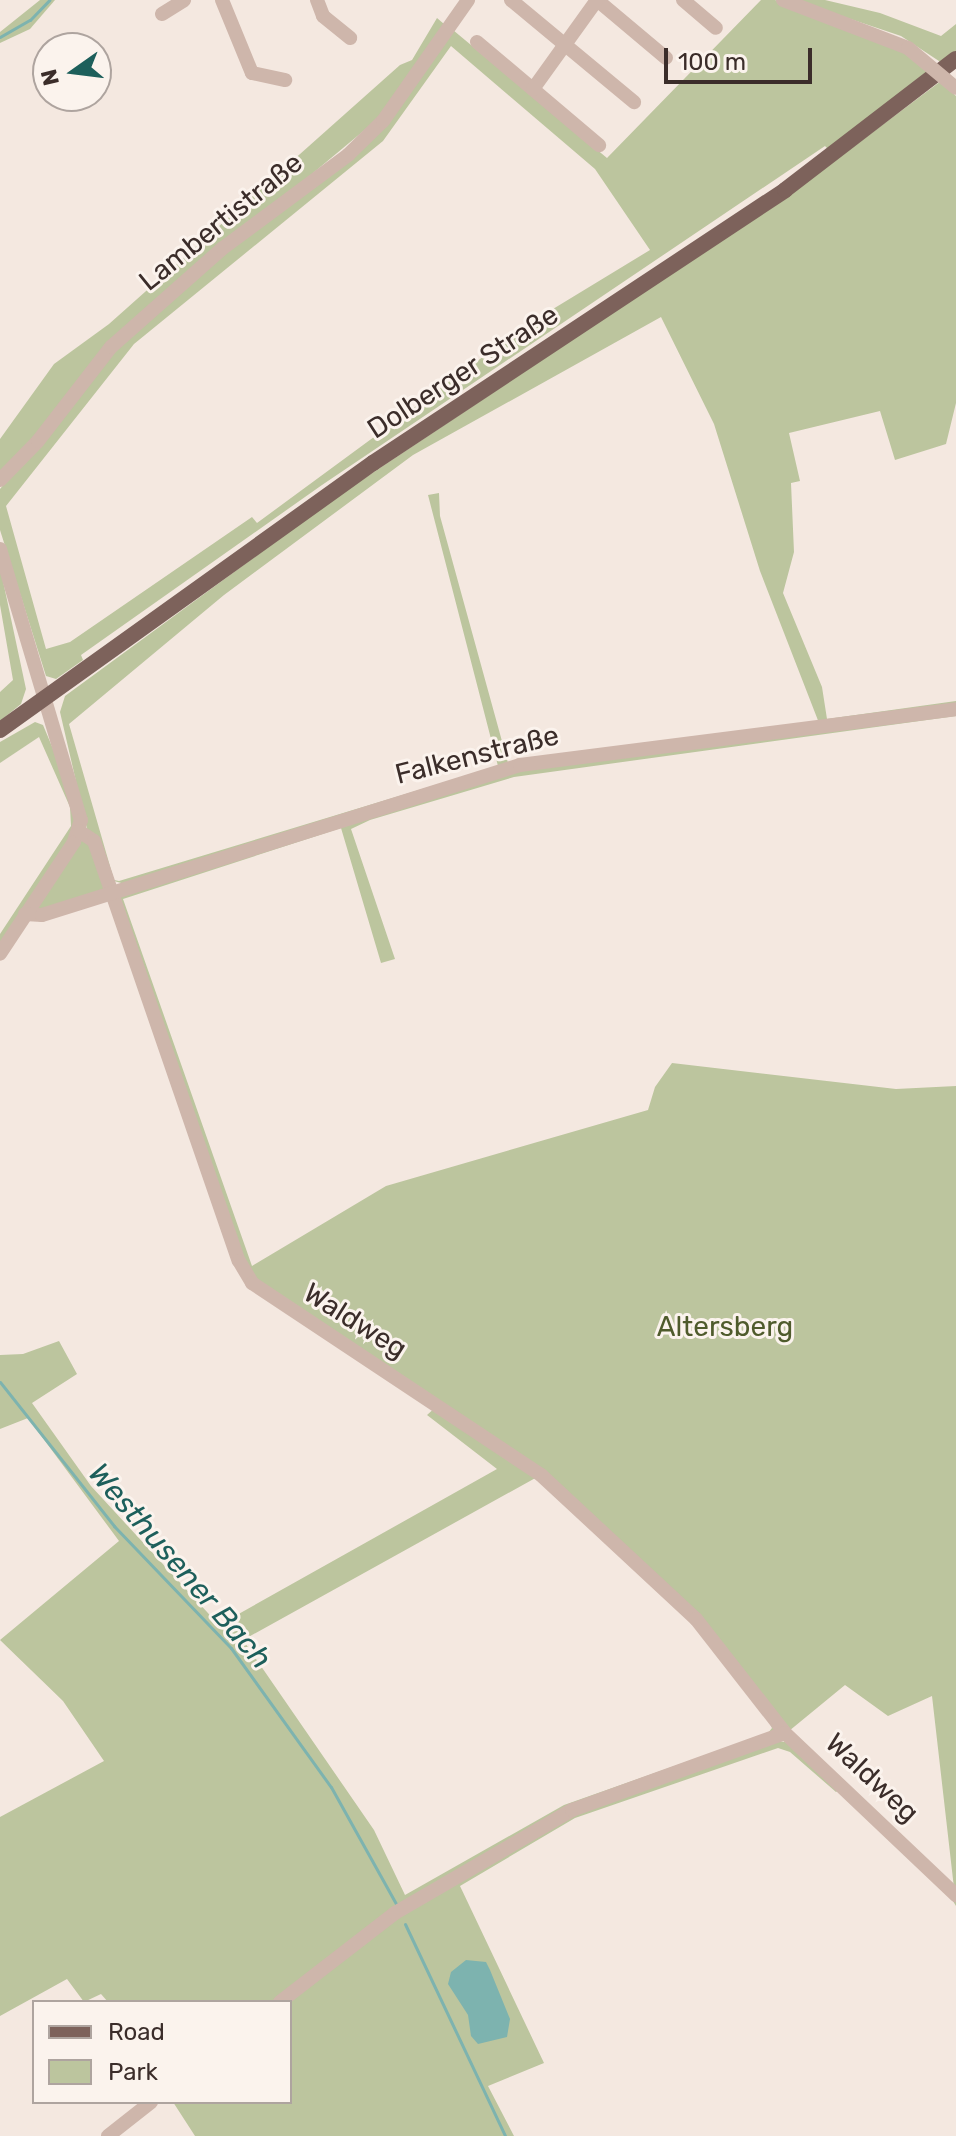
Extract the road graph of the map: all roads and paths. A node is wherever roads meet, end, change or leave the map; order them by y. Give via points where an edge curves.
1 (184, 0) edge
2 (222, 0) edge
3 (317, 0) edge
4 (468, 0) edge
5 (511, 0) edge
6 (597, 0) edge
7 (683, 0) edge
8 (783, 0) edge
9 (162, 14) dead end
10 (716, 28) dead end
11 (350, 38) dead end
12 (477, 42) dead end
13 (565, 45) junction
14 (666, 58) dead end
15 (956, 59) edge
16 (285, 80) dead end
17 (956, 88) edge
18 (533, 89) junction
19 (634, 102) dead end
20 (599, 145) dead end
21 (0, 480) edge
22 (0, 549) edge
23 (42, 700) junction
24 (956, 709) edge
25 (0, 730) edge
26 (79, 831) junction
27 (113, 892) junction
28 (25, 914) junction
29 (0, 954) edge
30 (785, 1733) junction
31 (956, 1895) edge
32 (283, 2000) edge
33 (148, 2104) edge
34 (108, 2136) edge

1 - 9 street
2 - 16 street via 252,73
3 - 11 street via 323,16
4 - 21 street, Lambertistraße via 383,121 348,155 223,248 111,347 38,441
5 - 13 street
6 - 13 street
6 - 14 street
7 - 10 street
8 - 17 street, bridge via 908,48
12 - 18 street
13 - 18 street
13 - 19 street
15 - 23 main road, Dolberger Straße via 785,190 373,463
18 - 20 street
22 - 23 street
23 - 25 main road, Dolberger Straße
23 - 26 street via 79,805
24 - 27 street, Falkenstraße via 520,765
26 - 27 street, Waldweg via 94,841
26 - 28 street
27 - 28 street, Falkenstraße via 42,915
27 - 30 street, Waldweg via 239,1261 252,1283 541,1475 696,1619
28 - 29 street
30 - 31 street, Waldweg
30 - 32 street, Waldweg via 572,1810 395,1913
33 - 34 street

